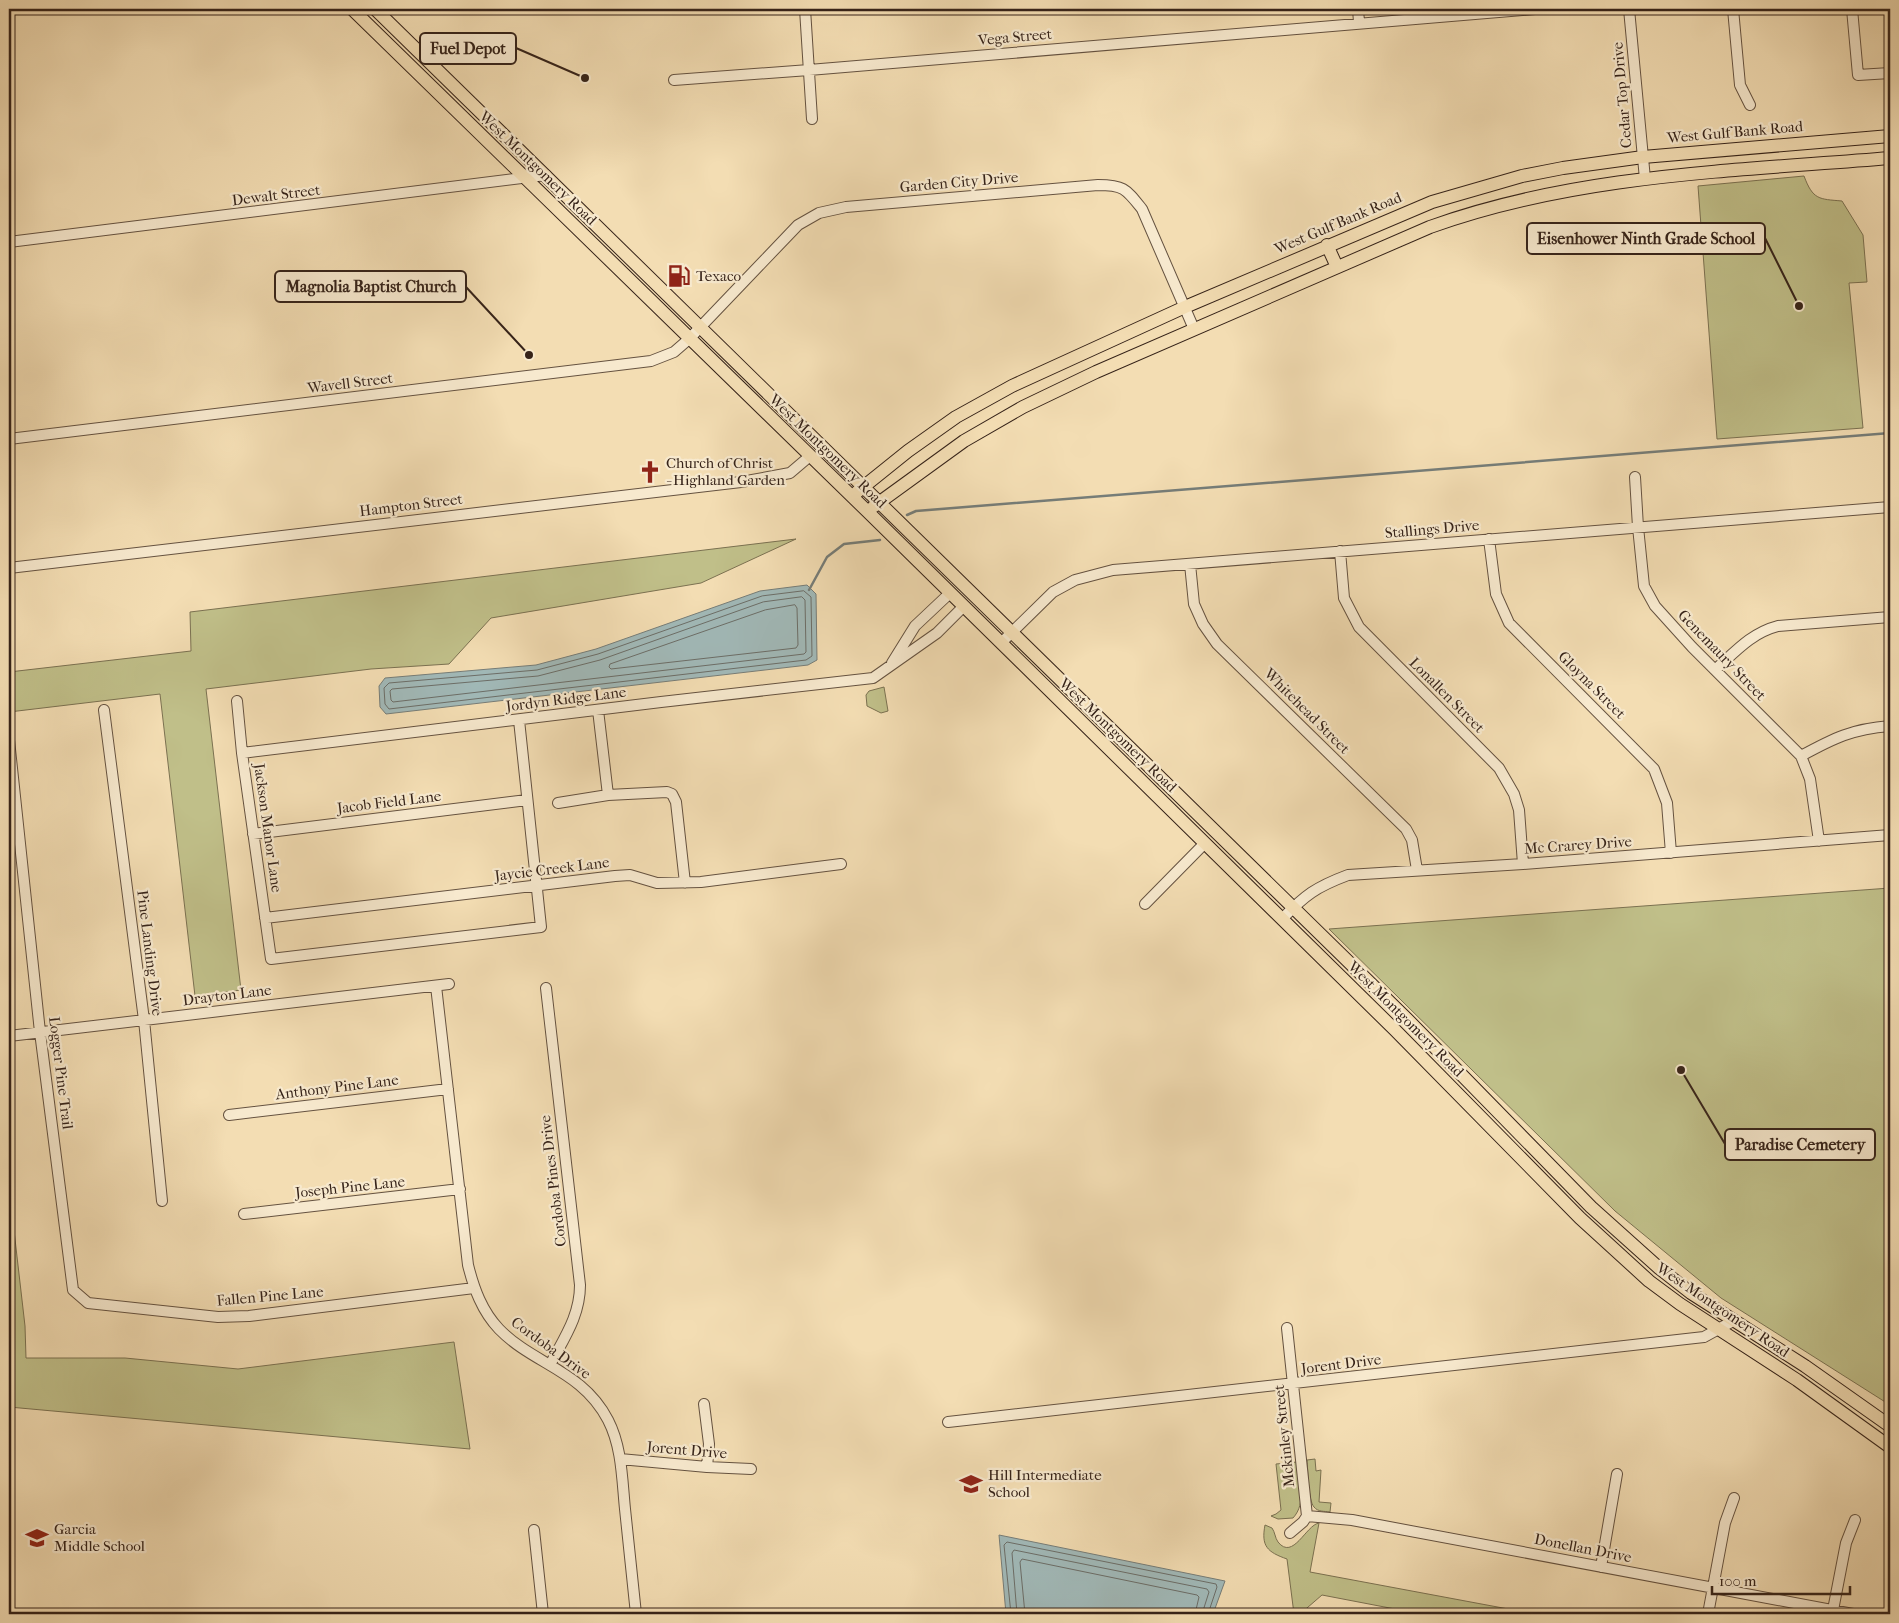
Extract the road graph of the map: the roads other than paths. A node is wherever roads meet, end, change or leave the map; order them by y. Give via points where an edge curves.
1 (352, 9) edge
2 (375, 9) edge
3 (805, 9) edge
4 (1358, 9) edge
5 (1535, 9) edge
6 (1629, 9) edge
7 (1733, 9) edge
8 (1852, 9) edge
9 (1359, 22) junction
10 (809, 70) junction
11 (1890, 73) edge
12 (674, 80) dead end
13 (1750, 105) dead end
14 (812, 118) dead end
15 (1890, 136) edge
16 (1812, 142) junction
17 (1643, 157) junction
18 (1890, 158) edge
19 (1814, 165) junction
20 (546, 175) junction
21 (525, 178) junction
22 (1645, 179) junction
23 (1480, 187) junction
24 (1486, 208) junction
25 (9, 242) edge
26 (1327, 245) junction
27 (1337, 267) junction
28 (1185, 307) junction
29 (700, 327) junction
30 (1194, 329) junction
31 (689, 338) junction
32 (1012, 386) junction
33 (1023, 407) junction
34 (9, 439) edge
35 (810, 456) junction
36 (1635, 477) dead end
37 (863, 486) junction
38 (852, 497) junction
39 (879, 502) junction
40 (1890, 507) edge
41 (867, 511) junction
42 (1638, 527) junction
43 (1489, 539) junction
44 (1340, 551) junction
45 (1190, 564) junction
46 (9, 568) edge
47 (950, 594) junction
48 (964, 606) junction
49 (1890, 617) edge
50 (1012, 632) junction
51 (1001, 643) junction
52 (890, 667) junction
53 (1715, 670) junction
54 (237, 701) dead end
55 (104, 710) dead end
56 (598, 710) junction
57 (520, 720) junction
58 (1890, 726) edge
59 (9, 740) edge
60 (242, 753) junction
61 (1800, 756) junction
62 (608, 796) junction
63 (527, 800) junction
64 (558, 803) dead end
65 (254, 834) junction
66 (1890, 835) edge
67 (1819, 841) junction
68 (1205, 844) junction
69 (1671, 853) junction
70 (841, 864) dead end
71 (1523, 864) junction
72 (1417, 870) junction
73 (685, 883) junction
74 (537, 886) junction
75 (1145, 904) dead end
76 (1293, 908) junction
77 (265, 918) junction
78 (1282, 919) junction
79 (449, 984) dead end
80 (436, 986) junction
81 (546, 988) dead end
82 (144, 1020) junction
83 (40, 1032) junction
84 (9, 1036) edge
85 (448, 1089) junction
86 (229, 1115) dead end
87 (460, 1189) junction
88 (162, 1201) dead end
89 (244, 1214) dead end
90 (474, 1288) junction
91 (73, 1290) joint
92 (1733, 1321) junction
93 (1287, 1328) dead end
94 (1718, 1329) junction
95 (550, 1364) junction
96 (1293, 1384) junction
97 (704, 1404) dead end
98 (948, 1422) dead end
99 (1890, 1426) edge
100 (1890, 1447) edge
101 (620, 1459) junction
102 (707, 1467) junction
103 (751, 1470) dead end
104 (1617, 1474) dead end
105 (1734, 1498) dead end
106 (1307, 1516) junction
107 (1855, 1520) dead end
108 (534, 1530) dead end
109 (1290, 1533) dead end
110 (1601, 1566) junction
111 (1713, 1588) junction
112 (1833, 1610) junction
113 (543, 1614) edge
114 (636, 1614) edge
115 (1708, 1614) edge
116 (1853, 1614) edge

1 - 21 main road, West Montgomery Road
2 - 20 main road, West Montgomery Road
3 - 10 street
4 - 9 street
5 - 9 street, Vega Street
6 - 17 street, Cedar Top Drive
7 - 13 street via 1740,85
8 - 11 street via 1858,75
9 - 10 street, Vega Street
10 - 12 street, Vega Street
10 - 14 street
15 - 16 main road, West Gulf Bank Road
16 - 17 main road, West Gulf Bank Road
16 - 19 main road
17 - 22 street, Cedar Top Drive
17 - 23 main road, West Gulf Bank Road via 1563,168
18 - 19 main road
19 - 22 main road
20 - 21 street, Dewalt Street
20 - 29 main road, West Montgomery Road
21 - 25 street, Dewalt Street
21 - 31 main road, West Montgomery Road
22 - 24 main road via 1564,190
23 - 24 main road
23 - 26 main road, West Gulf Bank Road via 1408,210
24 - 27 main road via 1430,227
26 - 27 main road
26 - 28 main road, West Gulf Bank Road
27 - 30 main road
28 - 29 street, Garden City Drive via 1142,209 1118,185 1098,185 819,213 798,225
28 - 30 street, Garden City Drive
28 - 32 main road, West Gulf Bank Road
29 - 31 street, Garden City Drive
29 - 37 main road, West Montgomery Road
30 - 33 main road
31 - 34 street, Wavell Street via 674,352 651,361
31 - 35 main road, West Montgomery Road
32 - 33 main road
32 - 37 main road, West Gulf Bank Road via 956,417
33 - 39 main road via 964,441
35 - 38 main road, West Montgomery Road
35 - 46 street, Hampton Street via 790,473 741,482
36 - 42 street, Genemaury Street
37 - 38 main road, West Gulf Bank Road
37 - 39 main road, West Montgomery Road
38 - 41 main road, West Montgomery Road
39 - 41 main road
39 - 50 main road, West Montgomery Road
40 - 42 street, Stallings Drive
41 - 47 main road, West Montgomery Road
42 - 43 street, Stallings Drive
42 - 53 street, Genemaury Street via 1644,586 1655,606
43 - 44 street, Stallings Drive
43 - 69 street, Gloyna Street via 1496,594 1509,623 1654,769 1667,803
44 - 45 street, Stallings Drive
44 - 71 street, Lonallen Street via 1344,598 1358,627 1499,768 1519,810
45 - 50 street, Stallings Drive via 1113,570 1075,580 1053,592
45 - 72 street, Whitehead Street via 1194,604 1217,644 1406,829 1412,840
47 - 48 main road, West Montgomery Road
47 - 52 street via 915,626
48 - 51 main road, West Montgomery Road
48 - 52 street, Jordyn Ridge Lane via 937,634
49 - 53 street via 1778,626 1764,630 1752,636
50 - 51 street, Stallings Drive
50 - 76 main road, West Montgomery Road
51 - 68 main road, West Montgomery Road
52 - 56 street, Jordyn Ridge Lane via 873,678
53 - 61 street, Genemaury Street
54 - 60 street, Jackson Manor Lane
55 - 82 street, Pine Landing Drive
56 - 57 street, Jordyn Ridge Lane
56 - 62 street
57 - 60 street, Jordyn Ridge Lane
57 - 63 street
58 - 61 street via 1854,731 1833,738
59 - 83 street, Logger Pine Trail
60 - 65 street, Jackson Manor Lane
61 - 67 street, Genemaury Street via 1812,789
62 - 64 street
62 - 73 street via 655,792 672,794 676,802
63 - 65 street, Jacob Field Lane
63 - 74 street
65 - 77 street, Jackson Manor Lane
66 - 67 street, Mc Crarey Drive
67 - 69 street, Mc Crarey Drive
68 - 75 street
68 - 78 main road, West Montgomery Road
69 - 71 street, Mc Crarey Drive
70 - 73 street, Jaycie Creek Lane
71 - 72 street, Mc Crarey Drive
72 - 76 street, Mc Crarey Drive via 1348,876 1324,884
73 - 74 street, Jaycie Creek Lane via 657,883 630,875
74 - 77 street, Jaycie Creek Lane
74 - 77 street, Jackson Manor Lane via 541,927 271,959
76 - 78 street, Mc Crarey Drive
76 - 92 main road, West Montgomery Road via 1591,1207 1659,1268
78 - 94 main road, West Montgomery Road via 1580,1218 1649,1280
79 - 80 street, Drayton Lane
80 - 82 street, Drayton Lane
80 - 85 street, Cordoba Drive
81 - 95 street, Cordoba Pines Drive via 580,1285 577,1314
82 - 83 street, Drayton Lane
82 - 88 street, Pine Landing Drive
83 - 84 street, Drayton Lane
83 - 91 street, Logger Pine Trail
85 - 86 street, Anthony Pine Lane
85 - 87 street, Cordoba Drive
87 - 89 street, Joseph Pine Lane
87 - 90 street, Cordoba Drive via 468,1265
90 - 91 street, Fallen Pine Lane via 218,1317 88,1303
90 - 95 street, Cordoba Drive via 499,1329
92 - 94 street, Jorent Drive
92 - 99 main road, West Montgomery Road via 1805,1366
93 - 96 street, Mckinley Street
94 - 96 street, Jorent Drive via 1704,1337
94 - 100 main road, West Montgomery Road via 1797,1380
95 - 101 street, Cordoba Drive via 583,1387 596,1402 608,1420
96 - 98 street, Jorent Drive
96 - 106 street, Mckinley Street
97 - 102 street via 709,1444
101 - 102 street, Jorent Drive
101 - 114 street, Cordoba Drive
102 - 103 street, Jorent Drive
104 - 110 street
105 - 111 street via 1725,1523
106 - 109 street
106 - 110 street, Donellan Drive via 1352,1520
107 - 112 street via 1846,1543
108 - 113 street
110 - 111 street, Donellan Drive
111 - 112 street, Donellan Drive
111 - 115 street
112 - 116 street, Donellan Drive

